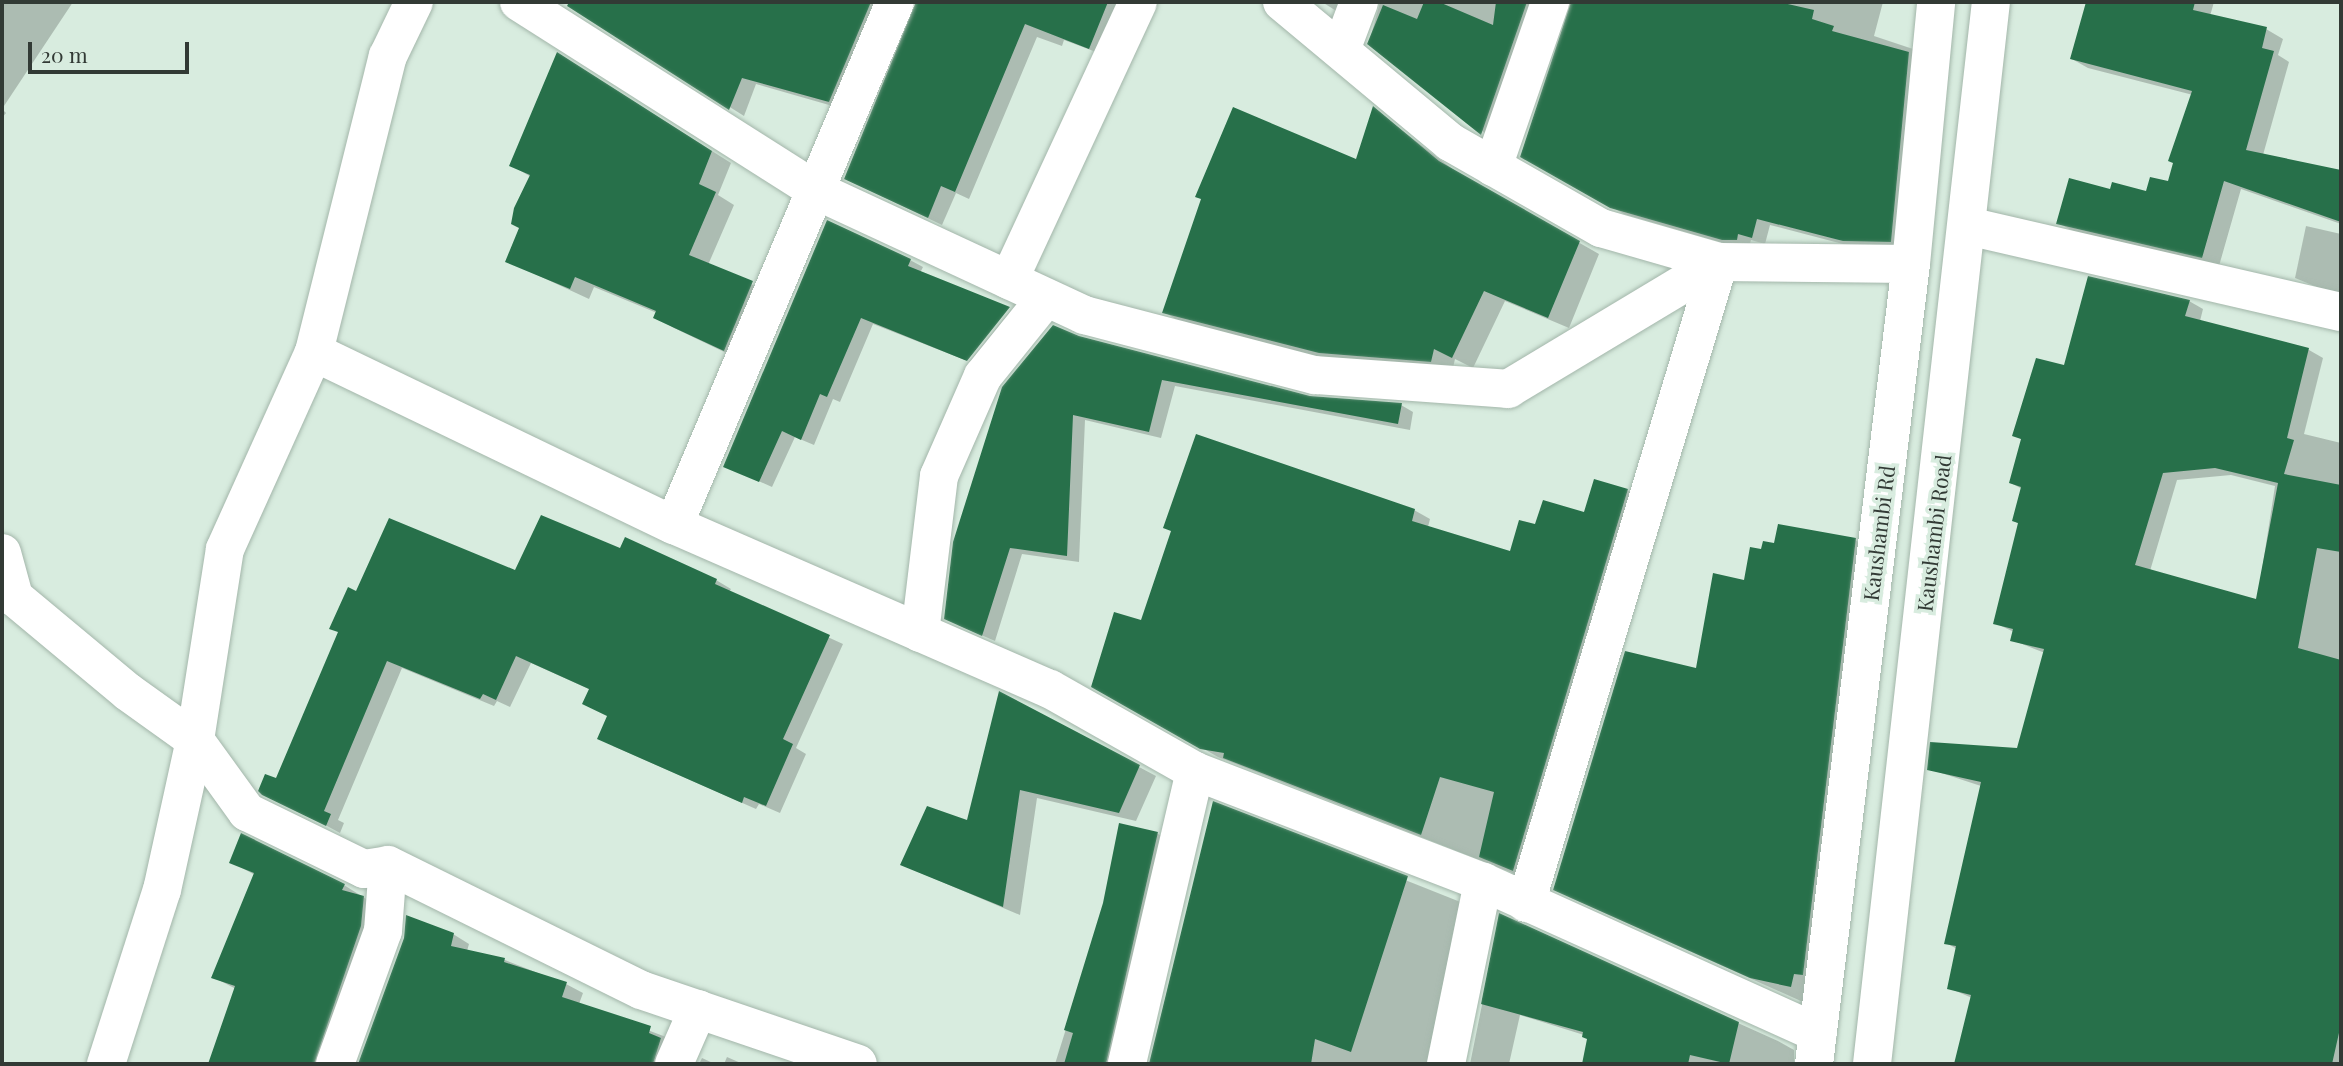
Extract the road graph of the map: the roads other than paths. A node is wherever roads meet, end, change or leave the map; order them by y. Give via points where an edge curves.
1 (414, 2) edge
2 (520, 2) edge
3 (895, 2) edge
4 (1138, 2) edge
5 (1282, 2) edge
6 (1359, 2) edge
7 (1550, 2) edge
8 (1936, 2) edge
9 (1992, 2) edge
10 (1341, 50) junction
11 (1493, 167) junction
12 (815, 190) junction
13 (1968, 226) junction
14 (1719, 262) junction
15 (1911, 264) junction
16 (1009, 280) junction
17 (1046, 298) junction
18 (2341, 312) edge
19 (314, 352) junction
20 (674, 524) junction
21 (2, 553) edge
22 (920, 633) junction
23 (195, 740) junction
24 (1195, 771) junction
25 (388, 865) junction
26 (1483, 882) junction
27 (1526, 903) junction
28 (698, 1009) junction
29 (1816, 1049) edge
30 (106, 1064) edge
31 (335, 1064) edge
32 (674, 1064) edge
33 (858, 1064) edge
34 (1127, 1064) edge
35 (1446, 1064) edge
36 (1872, 1064) edge

1 - 19 street via 388,56
2 - 12 street
3 - 12 street
4 - 16 street
5 - 10 street
6 - 10 street
7 - 11 street
8 - 15 street, Kaushambi Rd
9 - 13 street, Kaushambi Road
10 - 11 street via 1450,142
11 - 14 street via 1601,228
12 - 16 street
12 - 20 street
13 - 18 street
13 - 36 street, Kaushambi Road
14 - 15 street
14 - 17 street via 1508,388 1315,375 1084,315
14 - 27 street
15 - 29 street, Kaushambi Rd
16 - 17 street
17 - 22 street via 983,376 939,475
19 - 20 street
19 - 23 street via 225,549
20 - 22 street
21 - 23 street via 15,597 128,692
22 - 24 street via 1051,689
23 - 25 street via 247,812 364,869
23 - 30 street via 162,890
24 - 26 street
24 - 34 street
25 - 28 street via 641,990
25 - 31 street via 383,931
26 - 27 street
26 - 35 street
27 - 29 street
28 - 32 street
28 - 33 street

